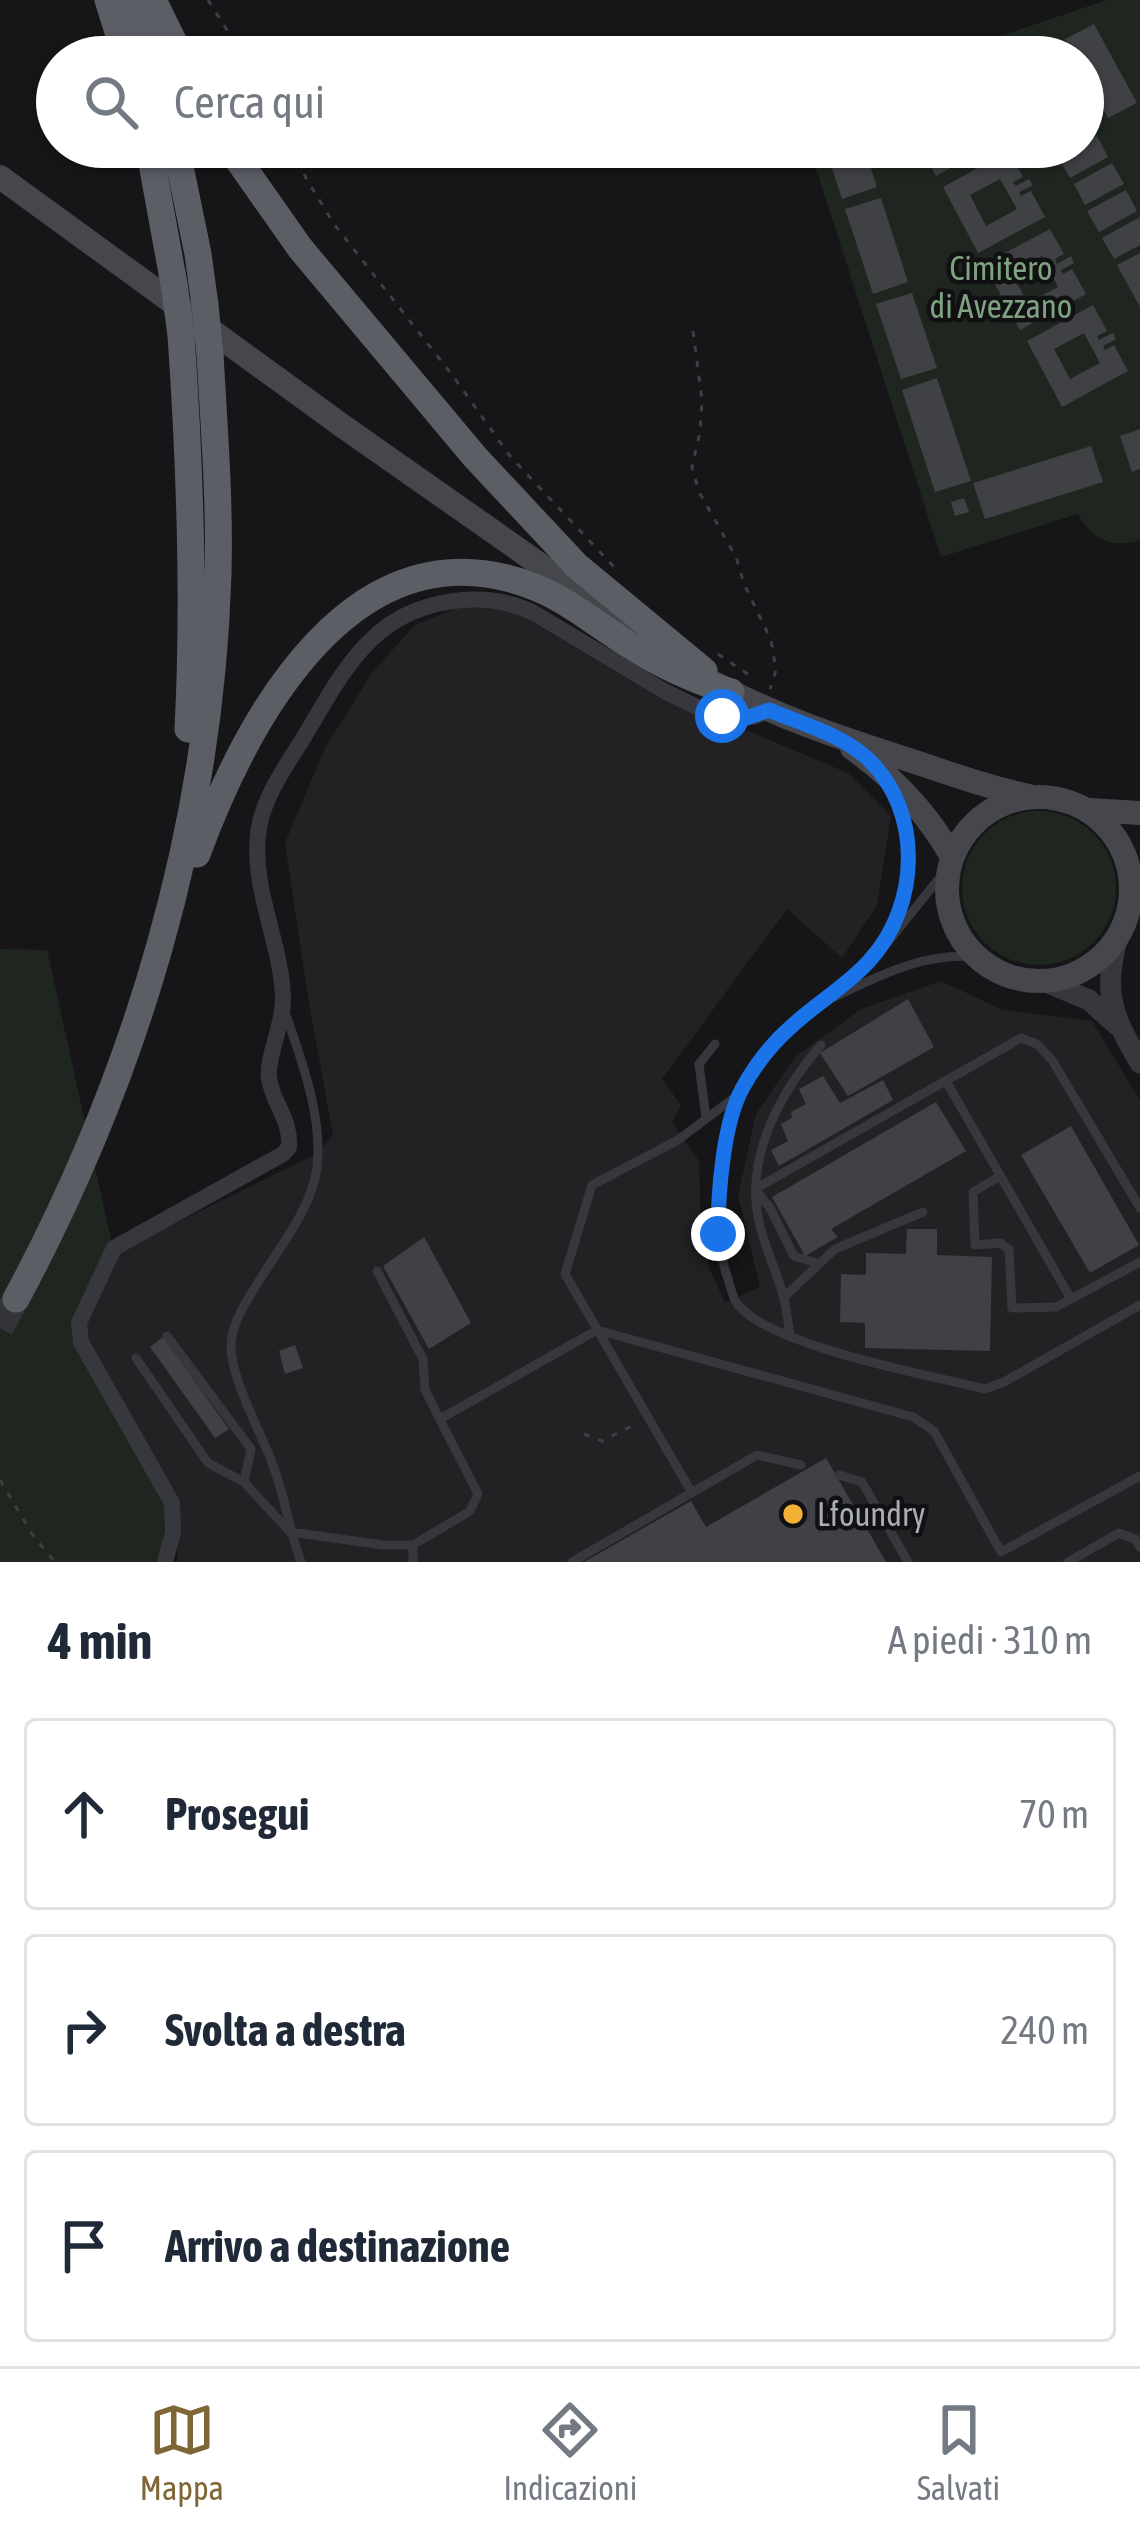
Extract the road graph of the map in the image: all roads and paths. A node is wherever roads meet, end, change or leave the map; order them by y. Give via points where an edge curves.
1 (108, 0) edge
2 (134, 0) edge
3 (153, 0) edge
4 (208, 0) edge
5 (119, 36) edge
6 (144, 36) edge
7 (171, 36) edge
8 (231, 36) edge
9 (153, 168) edge
10 (180, 168) edge
11 (243, 168) edge
12 (301, 168) edge
13 (0, 177) edge
14 (693, 331) dead end
15 (613, 566) dead end
16 (711, 648) dead end
17 (731, 692) junction
18 (769, 710) junction
19 (830, 734) junction
20 (868, 760) junction
21 (1033, 797) junction
22 (1087, 810) junction
23 (1140, 813) edge
24 (951, 861) junction
25 (1135, 865) edge
26 (1118, 936) junction
27 (977, 957) junction
28 (872, 958) junction
29 (1044, 980) junction
30 (821, 1003) junction
31 (283, 1007) junction
32 (140, 1010) junction
33 (1119, 1027) junction
34 (715, 1043) dead end
35 (821, 1045) dead end
36 (1140, 1063) edge
37 (946, 1081) junction
38 (739, 1094) junction
39 (706, 1118) junction
40 (1000, 1176) junction
41 (755, 1189) junction
42 (1140, 1208) edge
43 (923, 1212) dead end
44 (1140, 1262) edge
45 (819, 1264) junction
46 (377, 1271) dead end
47 (16, 1298) tunnel mouth
48 (784, 1298) junction
49 (1071, 1299) junction
50 (1140, 1305) edge
51 (598, 1330) junction
52 (167, 1336) dead end
53 (790, 1336) junction
54 (136, 1358) dead end
55 (649, 1418) junction
56 (440, 1419) junction
57 (584, 1434) dead end
58 (801, 1466) dead end
59 (839, 1474) dead end
60 (1140, 1476) edge
61 (0, 1480) edge
62 (244, 1482) junction
63 (692, 1493) junction
64 (290, 1532) junction
65 (413, 1545) junction
66 (1140, 1547) edge
67 (1004, 1557) edge
68 (55, 1562) edge
69 (165, 1562) edge
70 (301, 1562) edge
71 (413, 1562) edge
72 (572, 1562) edge
73 (908, 1562) edge
74 (1068, 1562) edge

1 - 5 highway
2 - 6 highway
3 - 7 highway
4 - 8 path
9 - 32 highway, bridge via 181,335 192,556 187,748
10 - 32 highway, bridge via 210,353 218,551 186,840
11 - 17 highway via 318,271 550,538
12 - 15 path via 334,224 510,456
13 - 17 main road via 452,504
14 - 16 path via 702,400 692,467 771,640 776,670 767,696
17 - 18 main road
17 - 32 highway via 672,670 517,581 435,575 375,595 319,640 242,749
18 - 19 main road
18 - 31 street via 739,718 697,707 508,603 446,602 380,631 310,728 259,825
19 - 20 main road
19 - 21 main road
20 - 24 main road via 914,800
20 - 28 lane via 897,804 910,854 902,901
21 - 22 main road
21 - 24 main road via 983,815
22 - 23 main road
22 - 25 main road
24 - 27 main road via 950,915
24 - 28 lane
25 - 26 main road
26 - 29 main road via 1086,967
26 - 33 street via 1109,973
27 - 29 main road via 1020,979
27 - 30 lane via 916,962
28 - 30 lane
29 - 33 street via 1089,1000
30 - 38 lane via 769,1048
31 - 64 lane via 315,1120 316,1172 231,1344
31 - 69 street via 268,1076 288,1126 287,1151 114,1248 78,1328 172,1503
32 - 47 highway via 86,1155
33 - 36 street
34 - 39 lane via 700,1064
35 - 41 lane via 782,1097
37 - 40 lane
37 - 41 lane
37 - 42 lane via 1021,1038 1037,1044
38 - 39 lane
38 - 53 lane via 718,1194 724,1268 736,1302
39 - 51 lane via 592,1185 565,1274
40 - 49 lane
40 - 49 lane via 973,1192 975,1245 1009,1249 1012,1308
41 - 45 lane via 794,1256
41 - 48 lane
43 - 45 lane via 835,1249
44 - 49 lane
45 - 48 lane
46 - 56 lane via 423,1359 425,1390
48 - 53 lane
50 - 53 lane via 985,1389
51 - 55 lane
51 - 56 lane
51 - 67 lane via 913,1417 934,1431
52 - 62 lane via 251,1449
54 - 62 lane via 208,1462
55 - 57 path via 602,1441
55 - 63 lane
56 - 65 lane via 478,1494 470,1510
58 - 63 lane via 757,1455
59 - 73 lane via 862,1482
60 - 67 lane
61 - 68 path
62 - 64 lane
63 - 72 lane
64 - 65 lane
64 - 70 lane
65 - 71 lane
66 - 74 lane via 1119,1533

